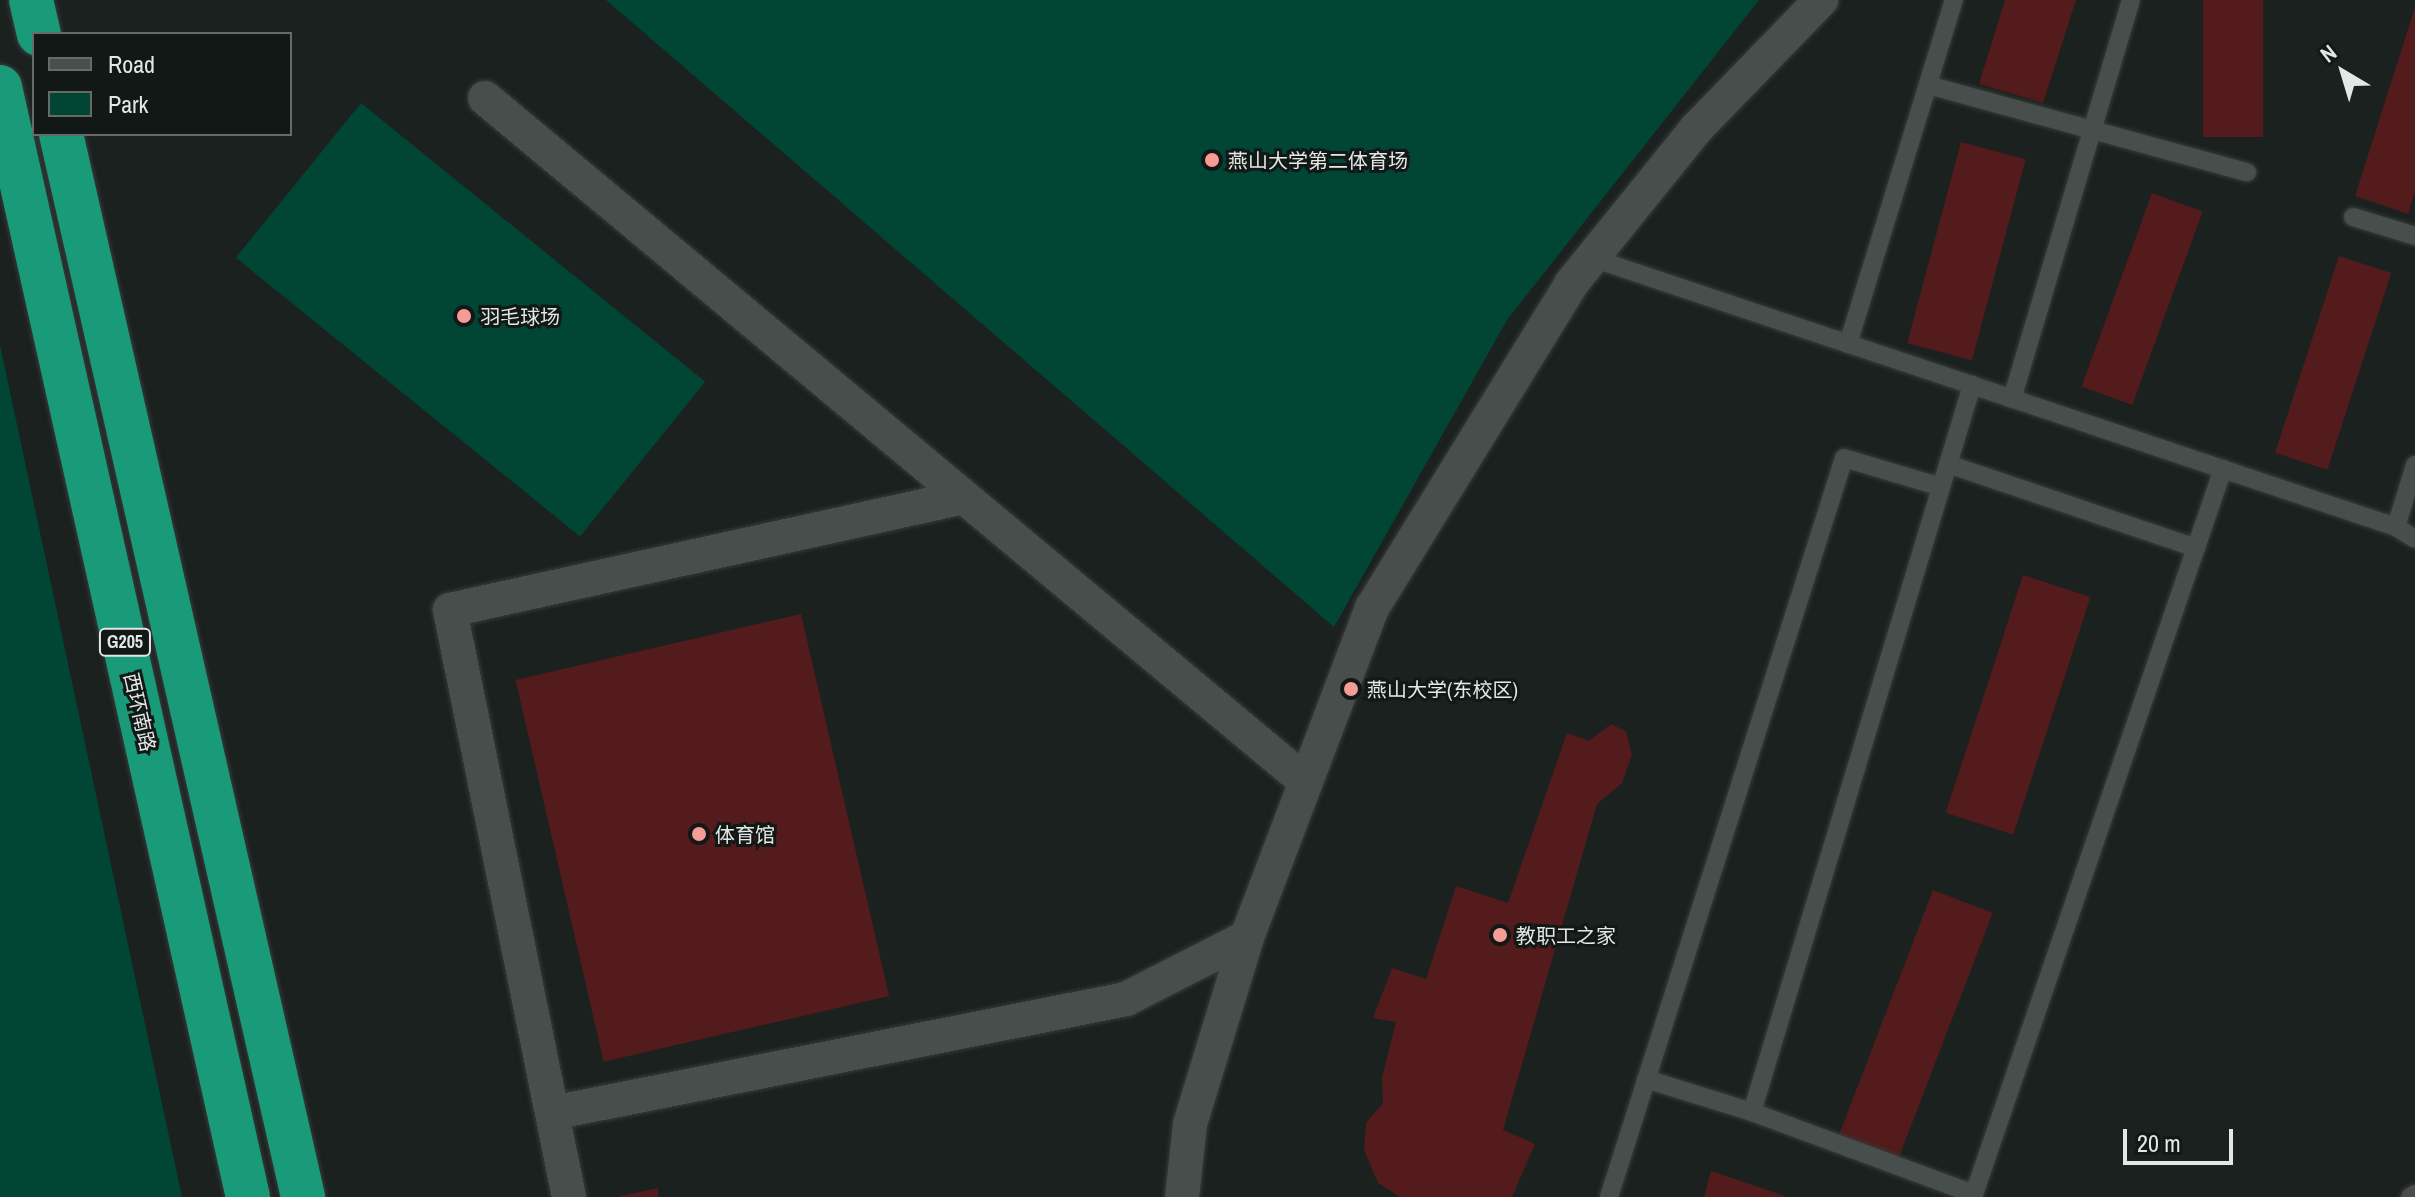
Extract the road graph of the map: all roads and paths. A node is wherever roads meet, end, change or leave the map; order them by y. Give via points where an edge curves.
1 (31, 0) edge
2 (1821, 0) edge
3 (1954, 0) edge
4 (2131, 0) edge
5 (39, 32) edge
6 (1928, 85) junction
7 (0, 87) edge
8 (485, 98) dead end
9 (2092, 130) junction
10 (61, 136) edge
11 (2247, 172) dead end
12 (2353, 217) dead end
13 (2415, 236) edge
14 (1592, 258) junction
15 (1848, 344) junction
16 (1972, 385) junction
17 (2012, 399) junction
18 (1948, 464) junction
19 (2415, 465) edge
20 (2223, 469) junction
21 (1941, 487) junction
22 (964, 497) junction
23 (2396, 527) junction
24 (2415, 539) edge
25 (2196, 548) junction
26 (1305, 781) junction
27 (1247, 937) junction
28 (1646, 1079) junction
29 (1752, 1112) junction
30 (552, 1113) junction
31 (2415, 1194) edge
32 (1974, 1195) edge
33 (248, 1197) edge
34 (303, 1197) edge
35 (569, 1197) edge
36 (1182, 1197) edge
37 (1609, 1197) edge
38 (2410, 1197) edge

1 - 5 highway
2 - 14 street via 1696,129
3 - 6 lane
4 - 9 lane
6 - 9 lane
6 - 15 lane
7 - 33 highway, 西环南路 / G205
8 - 22 street
9 - 11 lane
9 - 17 lane
10 - 34 highway, G205
12 - 13 lane
14 - 15 lane
14 - 26 street via 1372,608
15 - 16 lane
16 - 17 lane
16 - 18 lane
17 - 20 lane
18 - 21 lane
18 - 25 lane
19 - 23 lane
20 - 23 lane
20 - 25 lane
21 - 28 lane via 1844,458
21 - 29 lane
22 - 26 street
22 - 30 street via 450,610
23 - 24 lane
25 - 32 lane
26 - 27 street
27 - 30 street via 1126,999
27 - 36 street via 1190,1124
28 - 29 lane
28 - 37 lane
29 - 32 lane
30 - 35 street
31 - 38 lane

